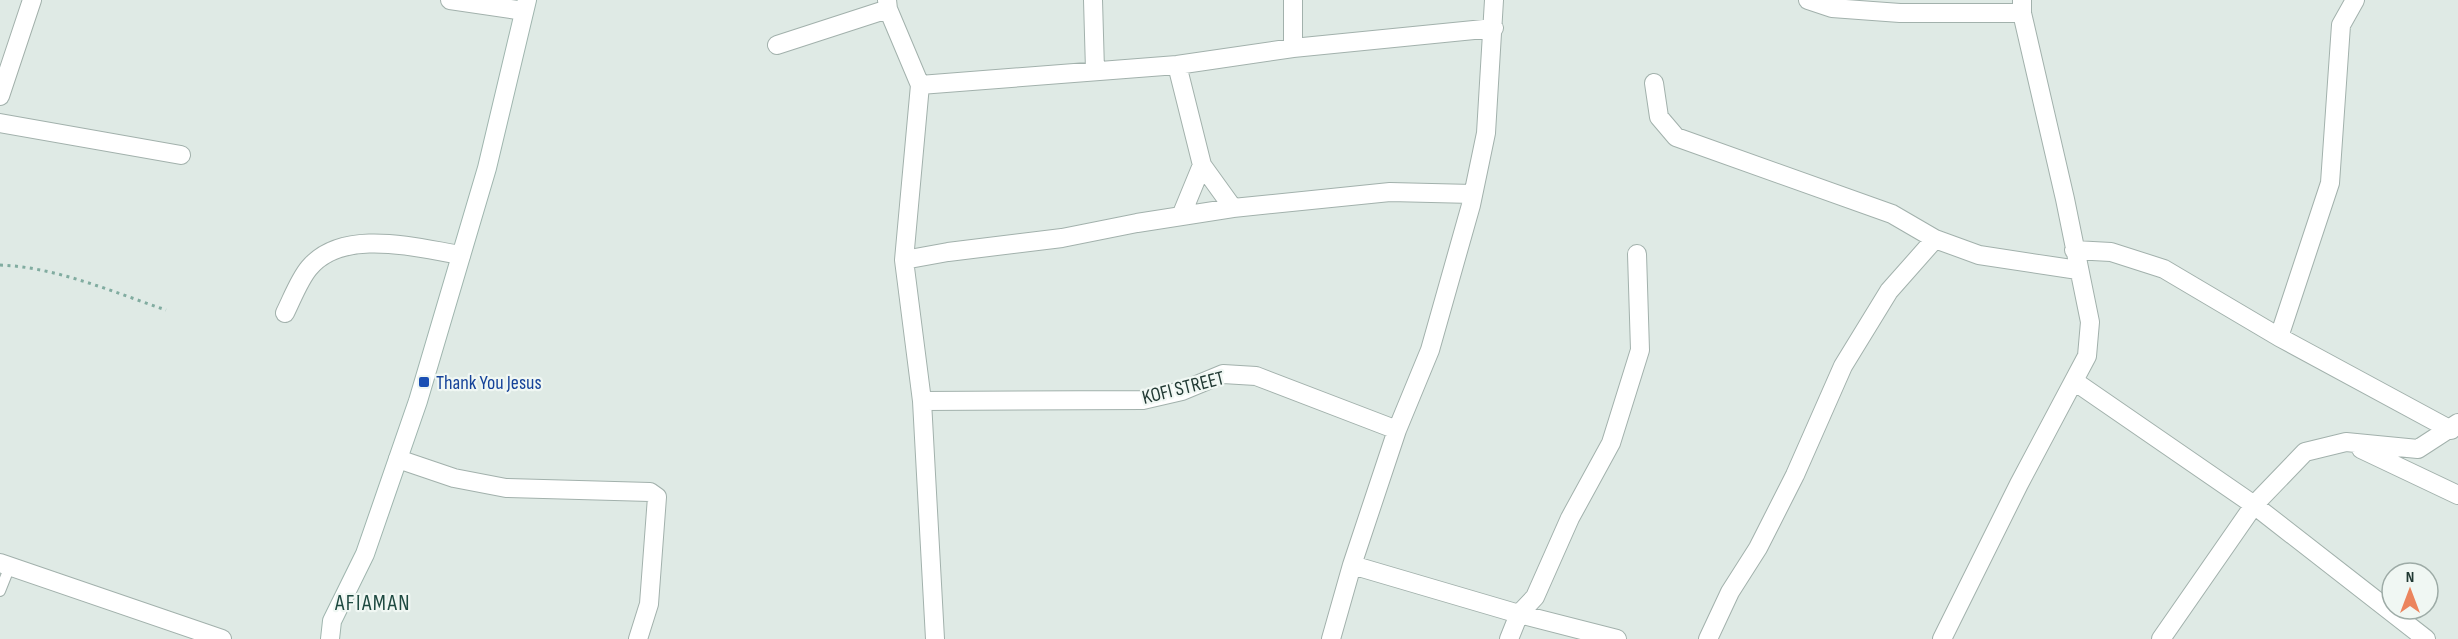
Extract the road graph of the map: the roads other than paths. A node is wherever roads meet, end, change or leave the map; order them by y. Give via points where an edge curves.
1 (32, 0) edge
2 (450, 0) edge
3 (1093, 0) edge
4 (1293, 0) edge
5 (1494, 0) edge
6 (1808, 0) edge
7 (2355, 0) edge
8 (887, 4) edge
9 (526, 6) edge
10 (2022, 7) edge
11 (1494, 28) junction
12 (777, 45) dead end
13 (1293, 48) junction
14 (1177, 65) junction
15 (1095, 70) junction
16 (1654, 82) dead end
17 (920, 85) junction
18 (0, 96) edge
19 (0, 123) edge
20 (181, 155) dead end
21 (1202, 165) junction
22 (1473, 194) junction
23 (1233, 208) junction
24 (1181, 216) junction
25 (1935, 239) junction
26 (2074, 250) junction
27 (1637, 254) dead end
28 (460, 255) junction
29 (904, 260) junction
30 (2078, 270) junction
31 (285, 313) dead end
32 (2278, 337) junction
33 (2074, 381) junction
34 (922, 401) junction
35 (2455, 427) edge
36 (1397, 430) junction
37 (2346, 442) junction
38 (398, 459) junction
39 (2458, 495) edge
40 (2254, 506) junction
41 (5, 564) edge
42 (1352, 565) junction
43 (0, 591) edge
44 (1519, 614) junction
45 (222, 639) edge
46 (330, 639) edge
47 (638, 639) edge
48 (935, 639) edge
49 (1331, 639) edge
50 (1509, 639) edge
51 (1617, 639) edge
52 (1708, 639) edge
53 (1942, 639) edge
54 (2161, 639) edge
55 (2426, 639) edge

1 - 18 street
2 - 9 street
3 - 15 street
4 - 13 street
5 - 11 street
6 - 10 street via 1832,8 1900,13
7 - 32 street via 2341,25 2330,183
8 - 12 street
8 - 17 street
9 - 28 street via 487,168
10 - 26 street
11 - 13 street
11 - 22 street via 1486,133
13 - 14 street
14 - 15 street
14 - 21 street
15 - 17 street
16 - 25 street via 1659,117 1676,136 1893,214
17 - 29 street
19 - 20 street
21 - 23 street
21 - 24 street
22 - 23 street via 1390,192
22 - 36 street via 1430,350
23 - 24 street
24 - 29 street via 1062,238
25 - 30 street via 1979,255
25 - 52 street via 1889,291 1843,366 1800,465
26 - 30 street
26 - 32 street via 2111,252 2164,269
27 - 44 street via 1641,332 1635,370 1611,443 1570,518 1535,597
28 - 31 street via 374,241 332,250 309,267
28 - 38 street
29 - 34 street
30 - 33 street via 2090,322 2087,356
32 - 35 street
33 - 40 street
33 - 53 street
34 - 36 street, KOFI STREET via 1143,400 1182,391 1223,375 1256,376
34 - 48 street
35 - 37 street via 2418,449
36 - 42 street
37 - 39 street
37 - 40 street via 2305,452
38 - 46 street via 365,554 332,621
38 - 47 street via 454,478 506,488 650,492 657,497 649,604
40 - 54 street
40 - 55 street
41 - 43 lane
41 - 45 street
42 - 44 street
42 - 49 street
44 - 50 street
44 - 51 street

